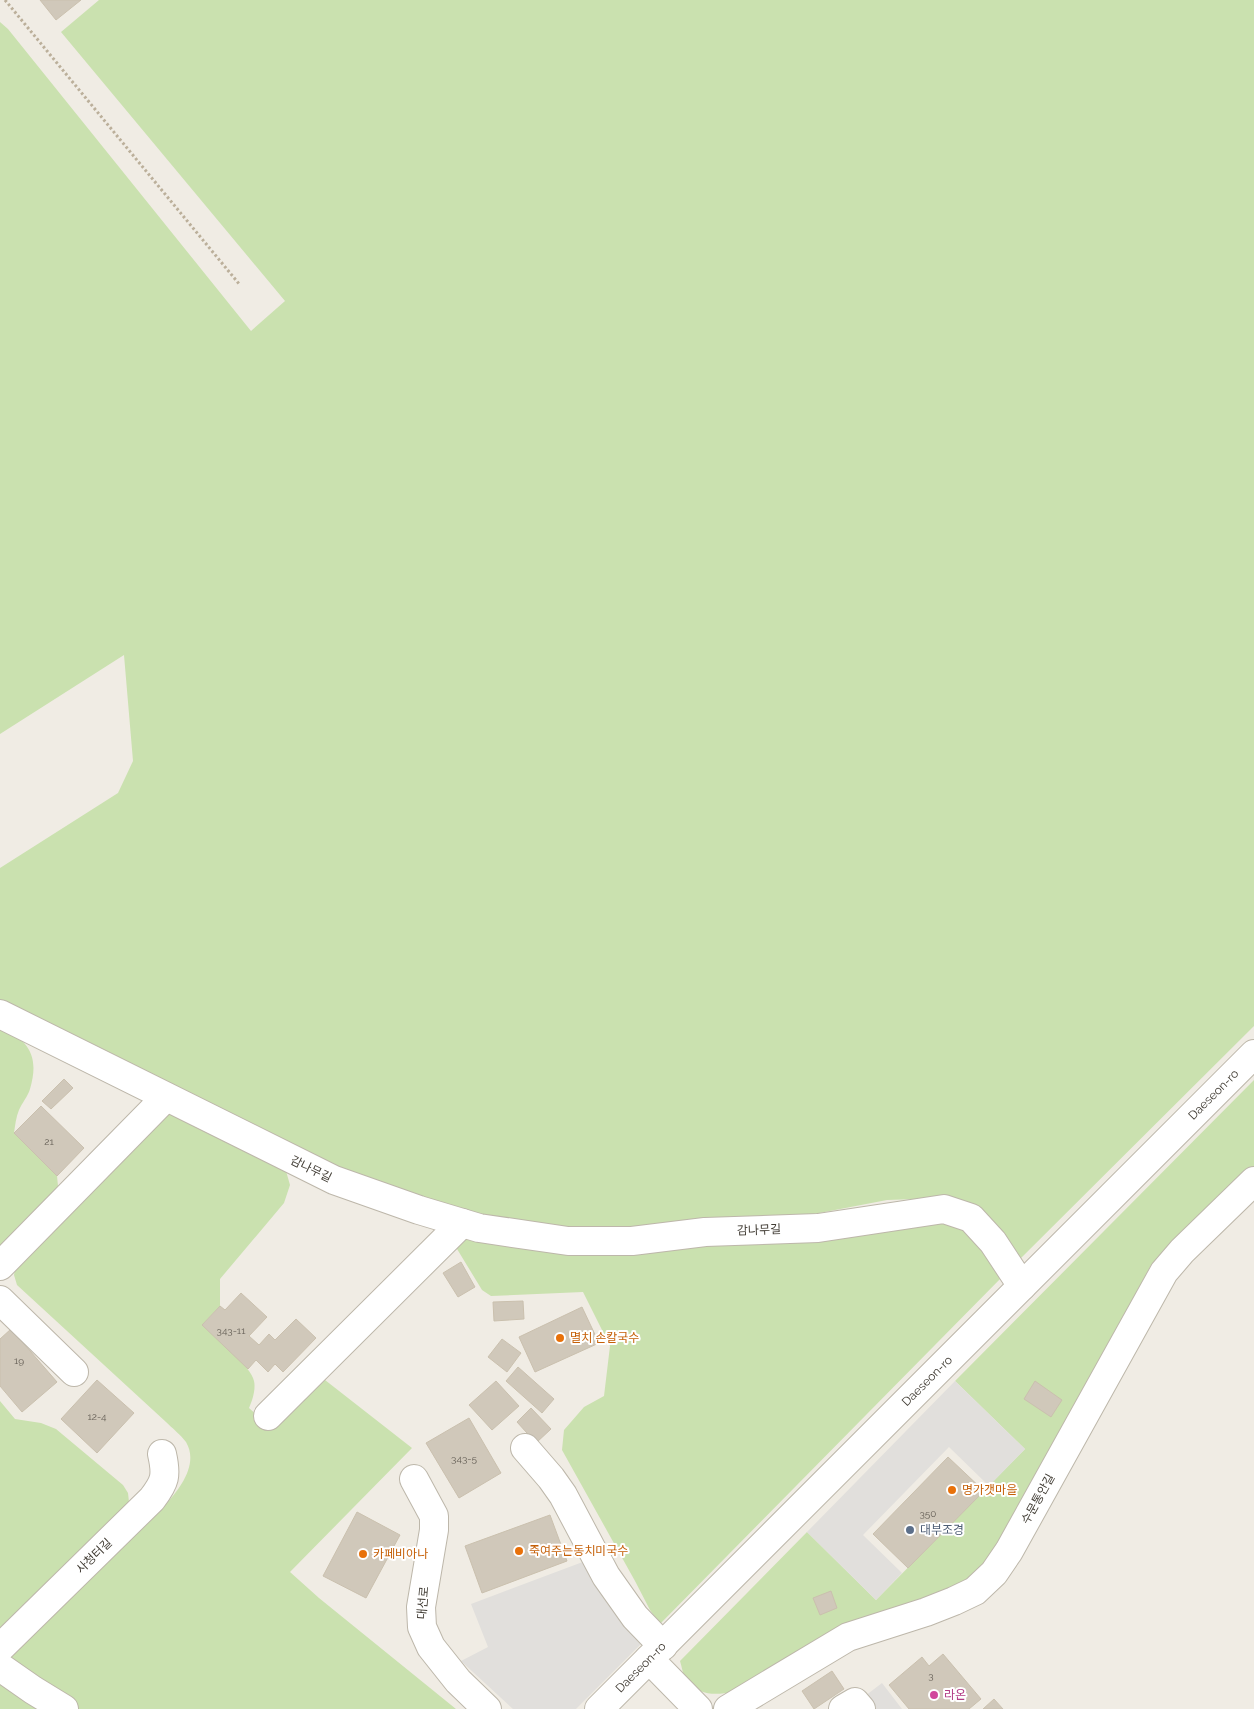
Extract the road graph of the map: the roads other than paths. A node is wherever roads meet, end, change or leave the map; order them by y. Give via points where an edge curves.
1 (0, 1014) edge
2 (1254, 1054) edge
3 (166, 1098) junction
4 (1254, 1181) edge
5 (462, 1224) junction
6 (0, 1266) edge
7 (1022, 1286) junction
8 (0, 1300) edge
9 (74, 1372) dead end
10 (268, 1416) dead end
11 (525, 1448) dead end
12 (162, 1454) dead end
13 (414, 1479) dead end
14 (0, 1648) edge
15 (656, 1652) junction
16 (0, 1667) edge
17 (64, 1709) edge
18 (487, 1709) edge
19 (599, 1709) edge
20 (698, 1709) edge
21 (728, 1709) edge
22 (843, 1709) edge
23 (861, 1709) edge

1 - 3 street, 감나무길
2 - 7 street, Daeseon-ro
3 - 5 street, 감나무길 via 334,1180
3 - 6 street
4 - 21 street, 수문통안길 via 1164,1272 994,1573 975,1591 954,1601 848,1637
5 - 7 street, 감나무길 via 568,1241 632,1241 705,1232 818,1228 944,1209 971,1218 993,1242
5 - 10 street
7 - 15 street, Daeseon-ro
8 - 9 street
11 - 15 street via 563,1495 606,1576
12 - 14 street, 사청터길 via 166,1469 164,1484 152,1499
13 - 18 street, 대선로 via 434,1516 421,1607 422,1627 431,1647 458,1681
15 - 19 street, Daeseon-ro
15 - 20 street
16 - 17 street
22 - 23 street via 856,1702

